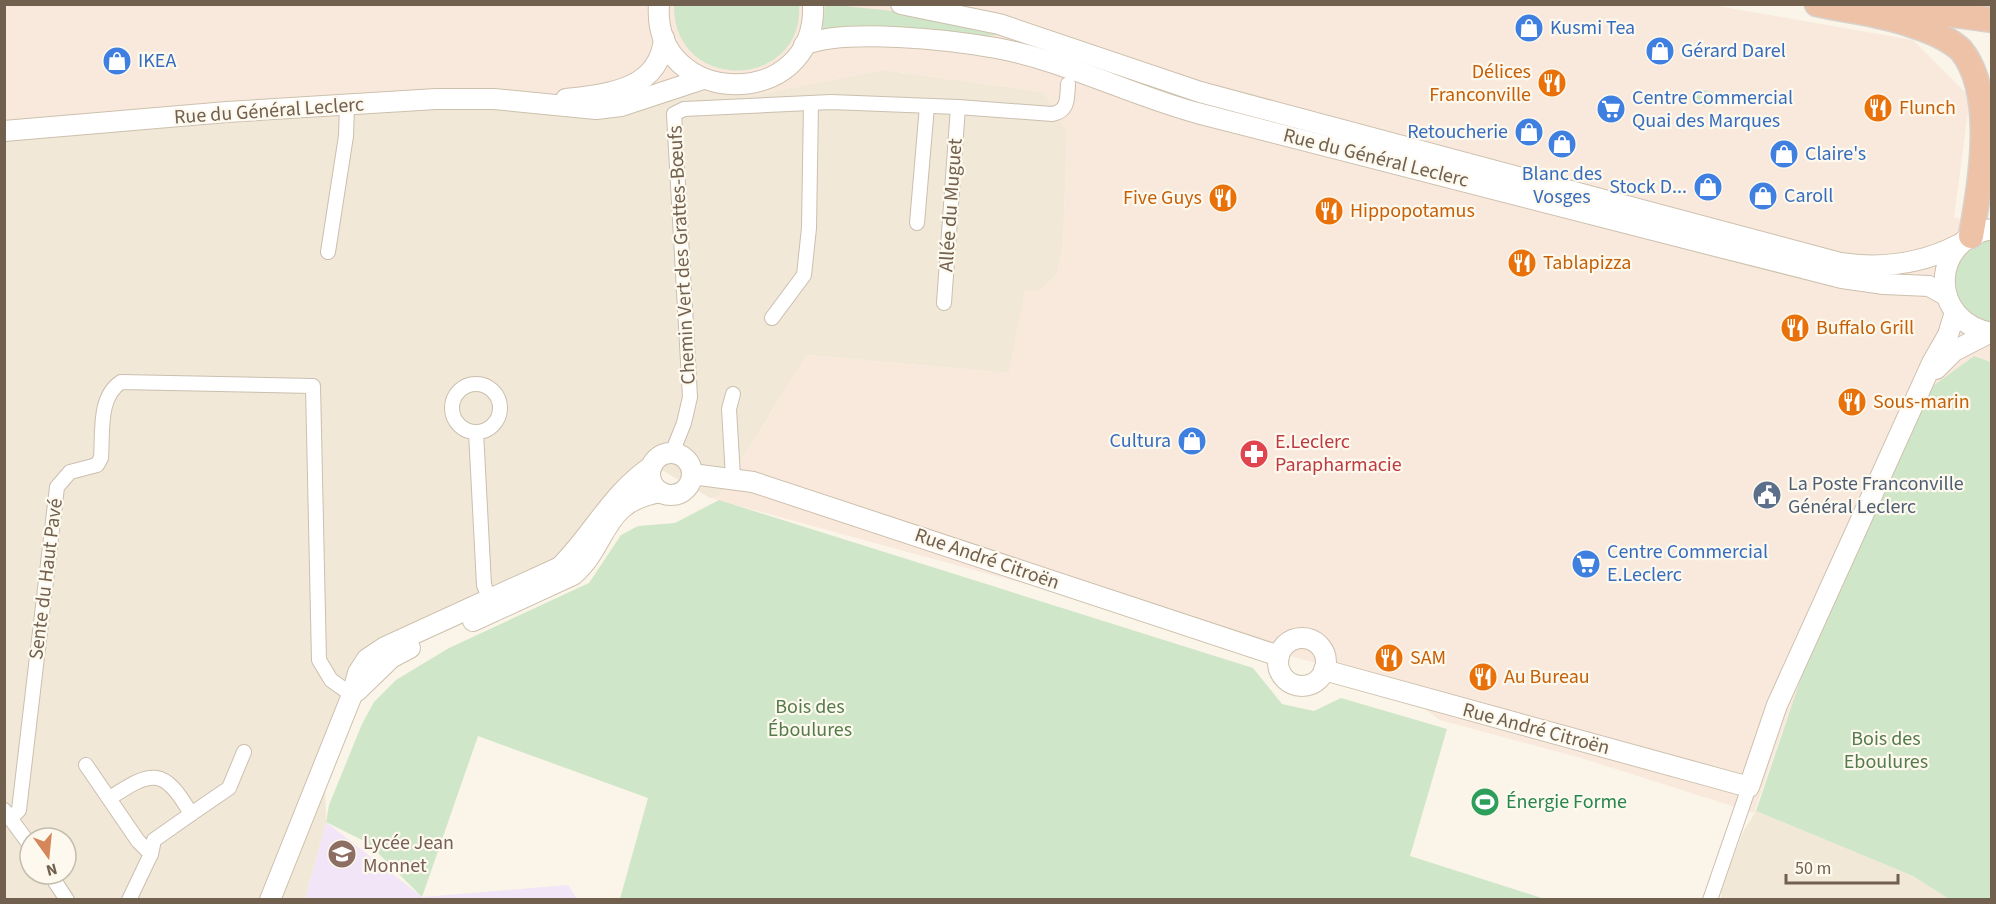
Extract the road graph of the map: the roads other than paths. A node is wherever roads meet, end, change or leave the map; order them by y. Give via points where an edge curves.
1 (659, 4) edge
2 (813, 4) edge
3 (901, 4) edge
4 (1817, 4) edge
5 (1878, 4) edge
6 (1992, 20) edge
7 (664, 38) junction
8 (804, 45) junction
9 (703, 79) junction
10 (1068, 84) dead end
11 (534, 104) junction
12 (811, 104) junction
13 (927, 105) junction
14 (958, 107) junction
15 (347, 113) junction
16 (4, 131) edge
17 (917, 223) dead end
18 (1974, 237) edge
19 (328, 252) dead end
20 (944, 303) dead end
21 (1951, 304) junction
22 (772, 318) dead end
23 (1990, 333) edge
24 (1922, 384) junction
25 (733, 394) dead end
26 (476, 432) dead end
27 (672, 453) junction
28 (652, 466) junction
29 (692, 474) junction
30 (733, 477) junction
31 (661, 492) junction
32 (582, 554) junction
33 (492, 606) junction
34 (1279, 656) junction
35 (1324, 670) junction
36 (352, 695) junction
37 (244, 752) dead end
38 (86, 765) dead end
39 (1749, 787) junction
40 (110, 798) junction
41 (8, 814) edge
42 (191, 814) junction
43 (18, 828) edge
44 (151, 854) junction
45 (58, 886) edge
46 (67, 900) edge
47 (129, 900) edge
48 (270, 900) edge
49 (1710, 900) edge

1 - 7 main road
2 - 8 main road via 812,23
3 - 18 main road, Rue du Général Leclerc via 999,24 1200,92 1840,263 1892,265 1936,255
4 - 18 highway via 1910,24 1950,42 1971,63 1983,93 1988,130
5 - 6 highway
7 - 9 main road via 680,62
7 - 11 main road, Rue du Général Leclerc via 659,63 634,85
8 - 9 main road via 786,68 761,82 731,86
8 - 21 main road, Rue du Général Leclerc via 818,39 864,37 949,42 1009,51 1202,114 1842,278 1929,286
9 - 11 main road, Rue du Général Leclerc via 621,106 596,109
10 - 14 street, Chemin Vert des Grattes-Bœufs via 1066,107 1060,113
11 - 15 main road, Rue du Général Leclerc via 478,98
12 - 13 street, Chemin Vert des Grattes-Bœufs
12 - 22 street via 804,275
12 - 27 street, Chemin Vert des Grattes-Bœufs via 684,109 674,114 690,396
13 - 14 street, Chemin Vert des Grattes-Bœufs
13 - 17 street
14 - 20 street, Allée du Muguet
15 - 16 main road, Rue du Général Leclerc
15 - 19 street
18 - 21 main road via 1946,269
21 - 23 main road, Rue du Général Leclerc via 1970,326
21 - 24 main road via 1948,335
23 - 24 main road via 1946,357
24 - 39 main road via 1777,705
25 - 30 street via 729,409
26 - 33 street via 484,585
27 - 28 main road via 660,456
27 - 29 main road via 686,460
28 - 31 main road via 652,483
28 - 32 main road via 622,489 602,512
29 - 30 main road, Rue André Citroën
29 - 31 main road via 682,492
30 - 34 main road, Rue André Citroën
31 - 32 main road via 640,497 623,507
32 - 33 main road
33 - 36 main road via 410,634 376,653 358,673
34 - 35 main road via 1281,675 1291,683 1310,684
34 - 35 main road via 1288,642 1309,639 1325,655
35 - 39 main road, Rue André Citroën
36 - 41 street, Sente du Haut Pavé via 331,680 319,660 313,386 121,382 111,388 106,399 101,458 97,465 70,472 57,487 19,810
36 - 48 main road
37 - 42 street via 229,788
38 - 40 street
39 - 49 street
40 - 42 street via 139,779 161,779 175,787
40 - 44 street via 138,842
41 - 43 street
42 - 44 street via 154,840
44 - 47 street
45 - 46 street

